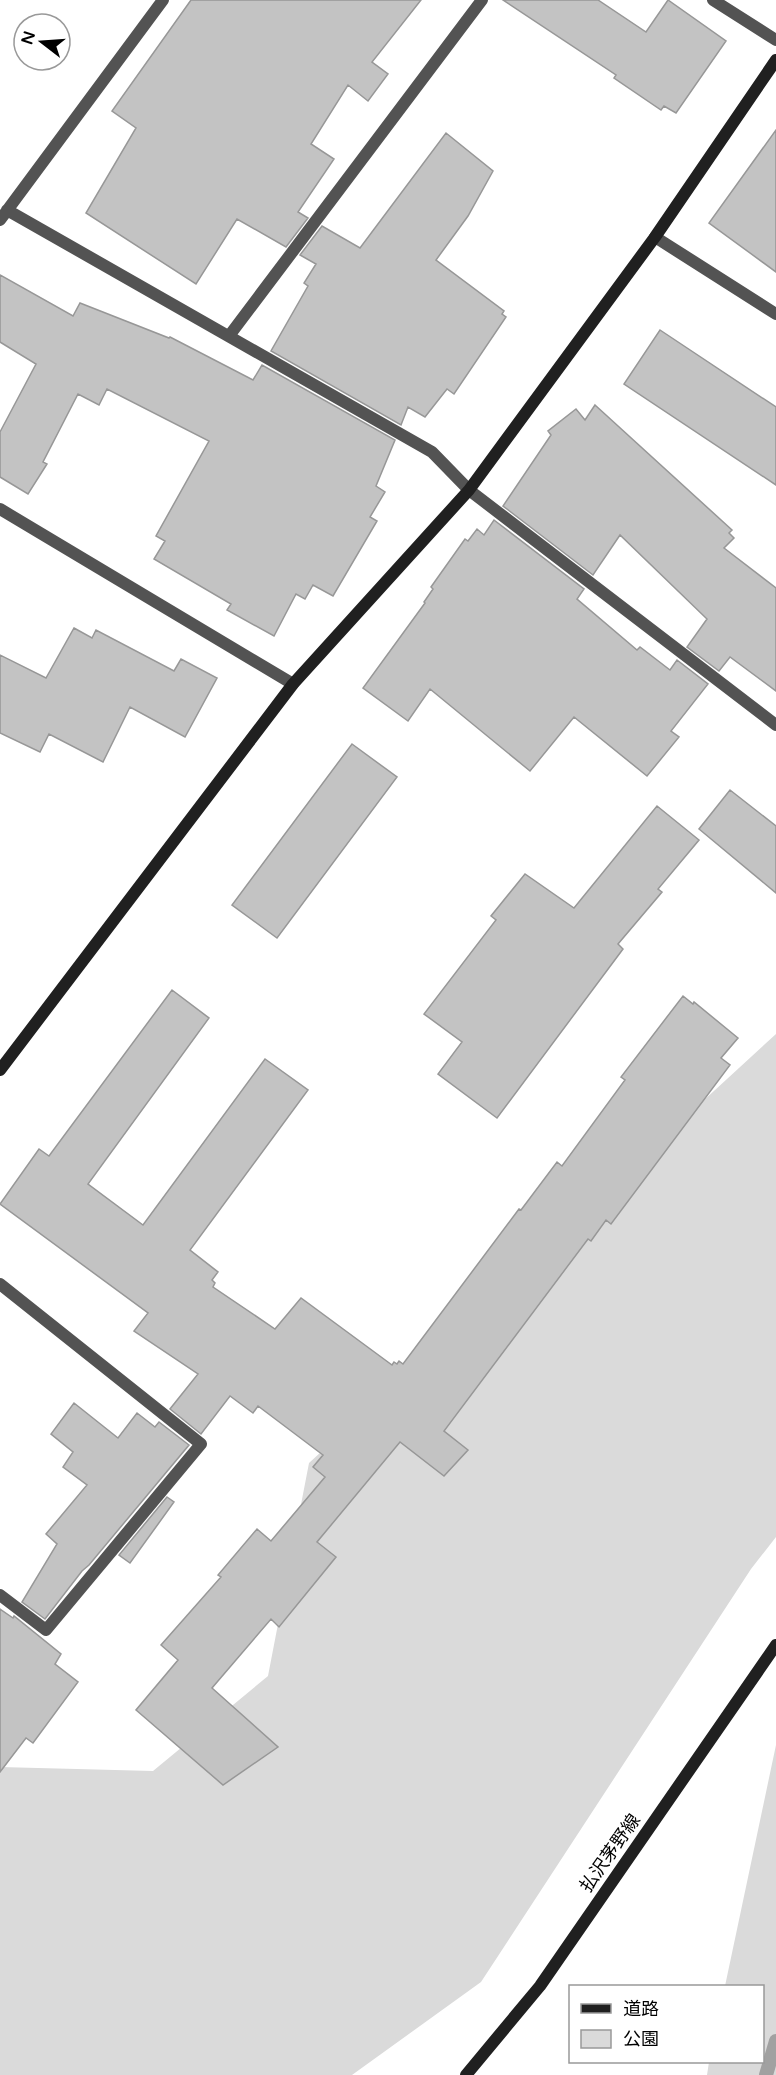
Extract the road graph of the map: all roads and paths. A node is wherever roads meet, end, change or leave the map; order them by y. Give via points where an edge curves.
1 (163, 0) edge
2 (482, 0) edge
3 (712, 0) edge
4 (776, 40) edge
5 (776, 60) edge
6 (4, 215) edge
7 (655, 237) junction
8 (776, 314) edge
9 (229, 336) junction
10 (469, 490) junction
11 (0, 508) edge
12 (293, 684) junction
13 (776, 725) edge
14 (0, 1070) edge
15 (0, 1284) edge
16 (0, 1595) edge
17 (776, 1646) edge
18 (466, 2075) edge

1 - 6 street
2 - 9 street
3 - 4 street
5 - 7 street
6 - 9 street
7 - 8 street
7 - 10 street
9 - 10 street via 432,452
10 - 12 street
10 - 13 street
11 - 12 street
12 - 14 street
15 - 16 street via 201,1444 46,1630
17 - 18 street, 払沢茅野線 via 540,1986

